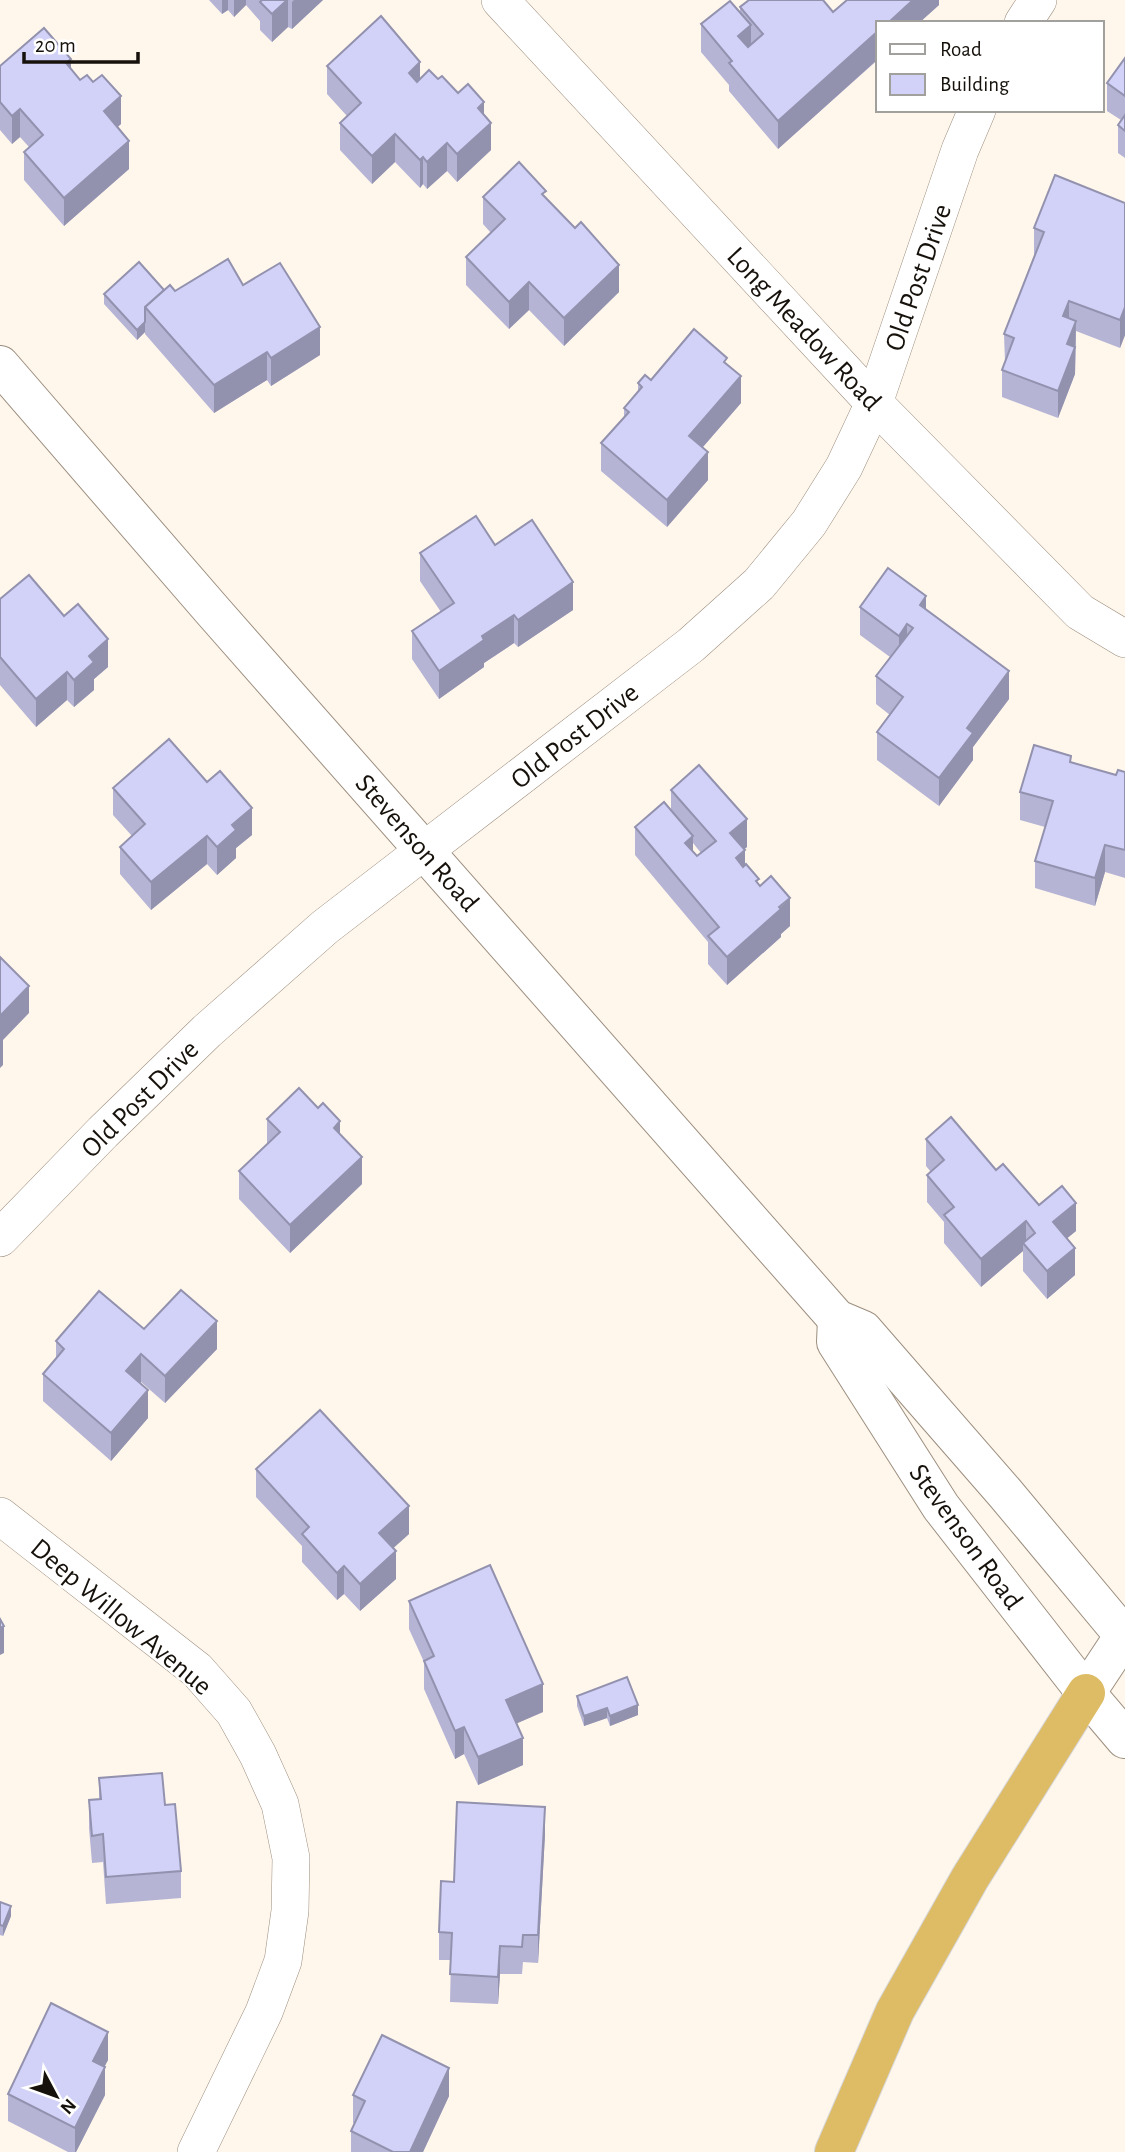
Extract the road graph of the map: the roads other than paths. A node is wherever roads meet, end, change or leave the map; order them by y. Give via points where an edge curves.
1 (500, 0) edge
2 (1038, 0) edge
3 (1024, 21) edge
4 (976, 112) edge
5 (0, 365) edge
6 (874, 403) junction
7 (1125, 639) edge
8 (426, 850) junction
9 (0, 1238) edge
10 (837, 1319) junction
11 (0, 1516) edge
12 (1125, 1635) edge
13 (1086, 1693) junction
14 (1125, 1739) edge
15 (196, 2152) edge
16 (834, 2152) edge

1 - 6 street, Long Meadow Road
2 - 3 street
4 - 6 street, Old Post Drive
5 - 8 main road, Stevenson Road
6 - 7 street, Long Meadow Road via 1080,612
6 - 8 street, Old Post Drive via 844,467 816,512 758,584 691,645
8 - 9 street, Old Post Drive via 326,927 207,1031
8 - 10 main road, Stevenson Road
10 - 12 main road, Stevenson Road via 863,1330
10 - 13 main road, Stevenson Road via 836,1342 941,1507
11 - 15 street, Deep Willow Avenue via 197,1670 234,1712 280,1804 291,1858 283,1961 264,2012
12 - 13 main road
13 - 14 main road, Stevenson Road
13 - 16 highway via 970,1878 895,2011

